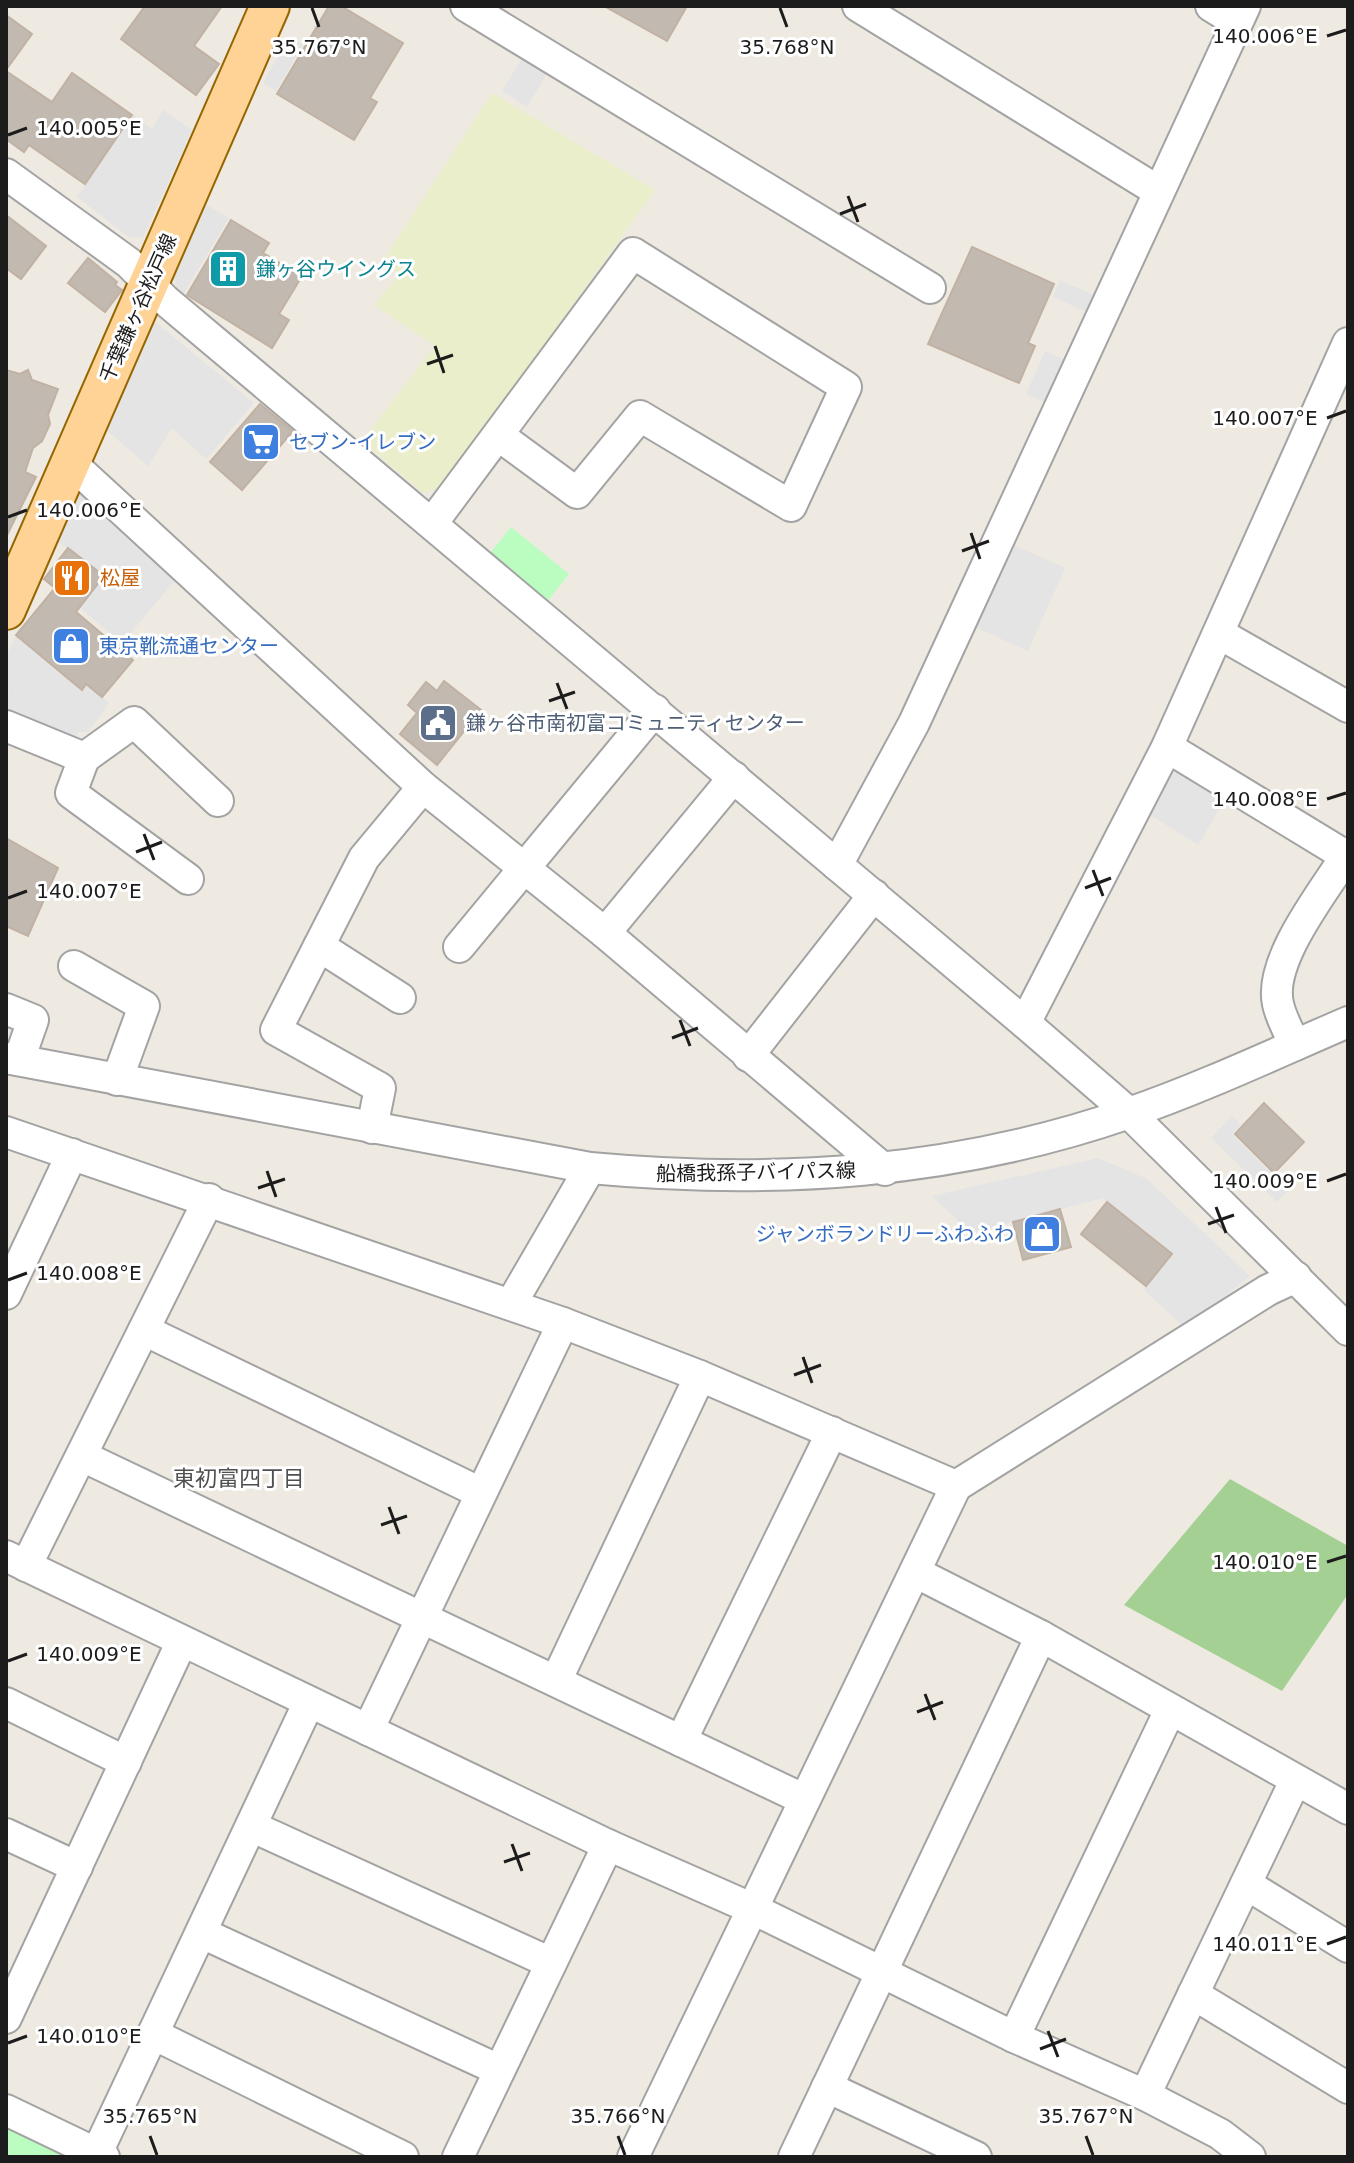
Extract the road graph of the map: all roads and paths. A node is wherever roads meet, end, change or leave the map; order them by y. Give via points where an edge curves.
1 (466, 6) edge
2 (858, 6) edge
3 (1211, 6) edge
4 (267, 7) edge
5 (1241, 14) edge
6 (6, 174) edge
7 (1158, 191) junction
8 (147, 281) junction
9 (930, 288) dead end
10 (1348, 343) edge
11 (498, 435) junction
12 (71, 463) junction
13 (433, 522) junction
14 (6, 610) edge
15 (1220, 634) junction
16 (1348, 707) edge
17 (655, 710) junction
18 (6, 726) edge
19 (1167, 747) junction
20 (84, 758) junction
21 (734, 777) junction
22 (423, 787) junction
23 (218, 801) dead end
24 (1347, 854) edge
25 (837, 865) junction
26 (526, 869) junction
27 (188, 879) dead end
28 (874, 895) junction
29 (605, 933) junction
30 (319, 946) junction
31 (459, 947) dead end
32 (74, 966) dead end
33 (400, 998) dead end
34 (6, 1009) edge
35 (1348, 1022) edge
36 (1025, 1023) junction
37 (1295, 1045) junction
38 (748, 1056) junction
39 (13, 1059) edge
40 (117, 1080) junction
41 (1129, 1113) junction
42 (372, 1128) junction
43 (6, 1132) edge
44 (72, 1154) junction
45 (590, 1168) junction
46 (885, 1170) junction
47 (209, 1199) junction
48 (1296, 1277) junction
49 (6, 1294) edge
50 (511, 1304) junction
51 (563, 1323) junction
52 (1346, 1324) edge
53 (144, 1330) junction
54 (700, 1376) junction
55 (832, 1432) junction
56 (82, 1456) junction
57 (956, 1486) junction
58 (481, 1493) junction
59 (16, 1561) edge
60 (915, 1572) junction
61 (421, 1617) junction
62 (1041, 1636) junction
63 (182, 1641) junction
64 (556, 1681) junction
65 (309, 1702) junction
66 (6, 1703) edge
67 (1170, 1710) junction
68 (368, 1730) junction
69 (681, 1741) junction
70 (126, 1762) junction
71 (1295, 1781) junction
72 (803, 1799) junction
73 (1348, 1809) edge
74 (253, 1827) junction
75 (6, 1834) edge
76 (608, 1845) junction
77 (77, 1867) junction
78 (1246, 1884) junction
79 (751, 1908) junction
80 (202, 1933) junction
81 (1348, 1947) edge
82 (551, 1963) junction
83 (881, 1973) junction
84 (15, 1975) edge
85 (1193, 1994) junction
86 (6, 2018) edge
87 (153, 2034) junction
88 (1014, 2037) junction
89 (499, 2070) junction
90 (827, 2087) junction
91 (1348, 2088) edge
92 (1145, 2095) junction
93 (6, 2110) edge
94 (1214, 2146) edge
95 (98, 2156) edge
96 (403, 2157) edge
97 (458, 2157) edge
98 (633, 2157) edge
99 (794, 2157) edge
100 (976, 2157) edge
101 (1250, 2157) edge

1 - 9 street
2 - 7 street
3 - 5 street
4 - 8 main road, 千葉鎌ヶ谷松戸線
5 - 7 street
6 - 8 street
7 - 25 street via 914,723
8 - 12 main road, 千葉鎌ヶ谷松戸線
8 - 13 street
10 - 15 street
11 - 11 street via 633,253 846,387 791,506 640,416 577,493
11 - 13 street
12 - 14 main road, 千葉鎌ヶ谷松戸線
12 - 22 street
13 - 17 street
15 - 16 street
15 - 19 street
17 - 21 street
17 - 26 street
18 - 20 street
19 - 24 street
19 - 36 street
20 - 23 street via 134,722
20 - 27 street via 71,793
21 - 25 street
21 - 29 street
22 - 26 street
22 - 30 street via 364,858
24 - 37 street via 1277,976 1277,1003
25 - 28 street
26 - 29 street
26 - 31 street
28 - 36 street
28 - 38 street
29 - 38 street
30 - 33 street
30 - 42 street via 276,1030 380,1088
32 - 40 street via 144,1006
34 - 39 street via 33,1020
35 - 37 street, 船橋我孫子バイパス線
36 - 41 street
37 - 41 street, 船橋我孫子バイパス線
38 - 46 street
39 - 40 street, 船橋我孫子バイパス線
40 - 42 street, 船橋我孫子バイパス線
41 - 46 street, 船橋我孫子バイパス線 via 1021,1144
41 - 48 street
42 - 45 street, 船橋我孫子バイパス線
43 - 44 street
44 - 47 street
44 - 49 street
45 - 46 street, 船橋我孫子バイパス線 via 766,1176
45 - 50 street
47 - 50 street
47 - 53 street
48 - 52 street
48 - 57 street
50 - 51 street
51 - 54 street
51 - 58 street
53 - 56 street
53 - 58 street
54 - 55 street
54 - 64 street
55 - 57 street
55 - 69 street
56 - 59 street
56 - 61 street
57 - 60 street
58 - 61 street
59 - 63 street
60 - 62 street
60 - 72 street
61 - 64 street
61 - 68 street
62 - 67 street
62 - 83 street
63 - 65 street
63 - 70 street
64 - 69 street
65 - 68 street
65 - 74 street
66 - 70 street
67 - 71 street
67 - 88 street
68 - 76 street
69 - 72 street
70 - 77 street
71 - 73 street
71 - 78 street
72 - 79 street
74 - 80 street
74 - 82 street
75 - 77 street
76 - 79 street
76 - 82 street
77 - 84 street
78 - 81 street
78 - 85 street
79 - 83 street
79 - 98 street
80 - 87 street
80 - 89 street
82 - 89 street
83 - 88 street
83 - 90 street
84 - 86 street
85 - 91 street
85 - 92 street
87 - 95 street
87 - 96 street
88 - 92 street
89 - 97 street
90 - 99 street
90 - 100 street
92 - 94 street
93 - 95 street
94 - 101 street

